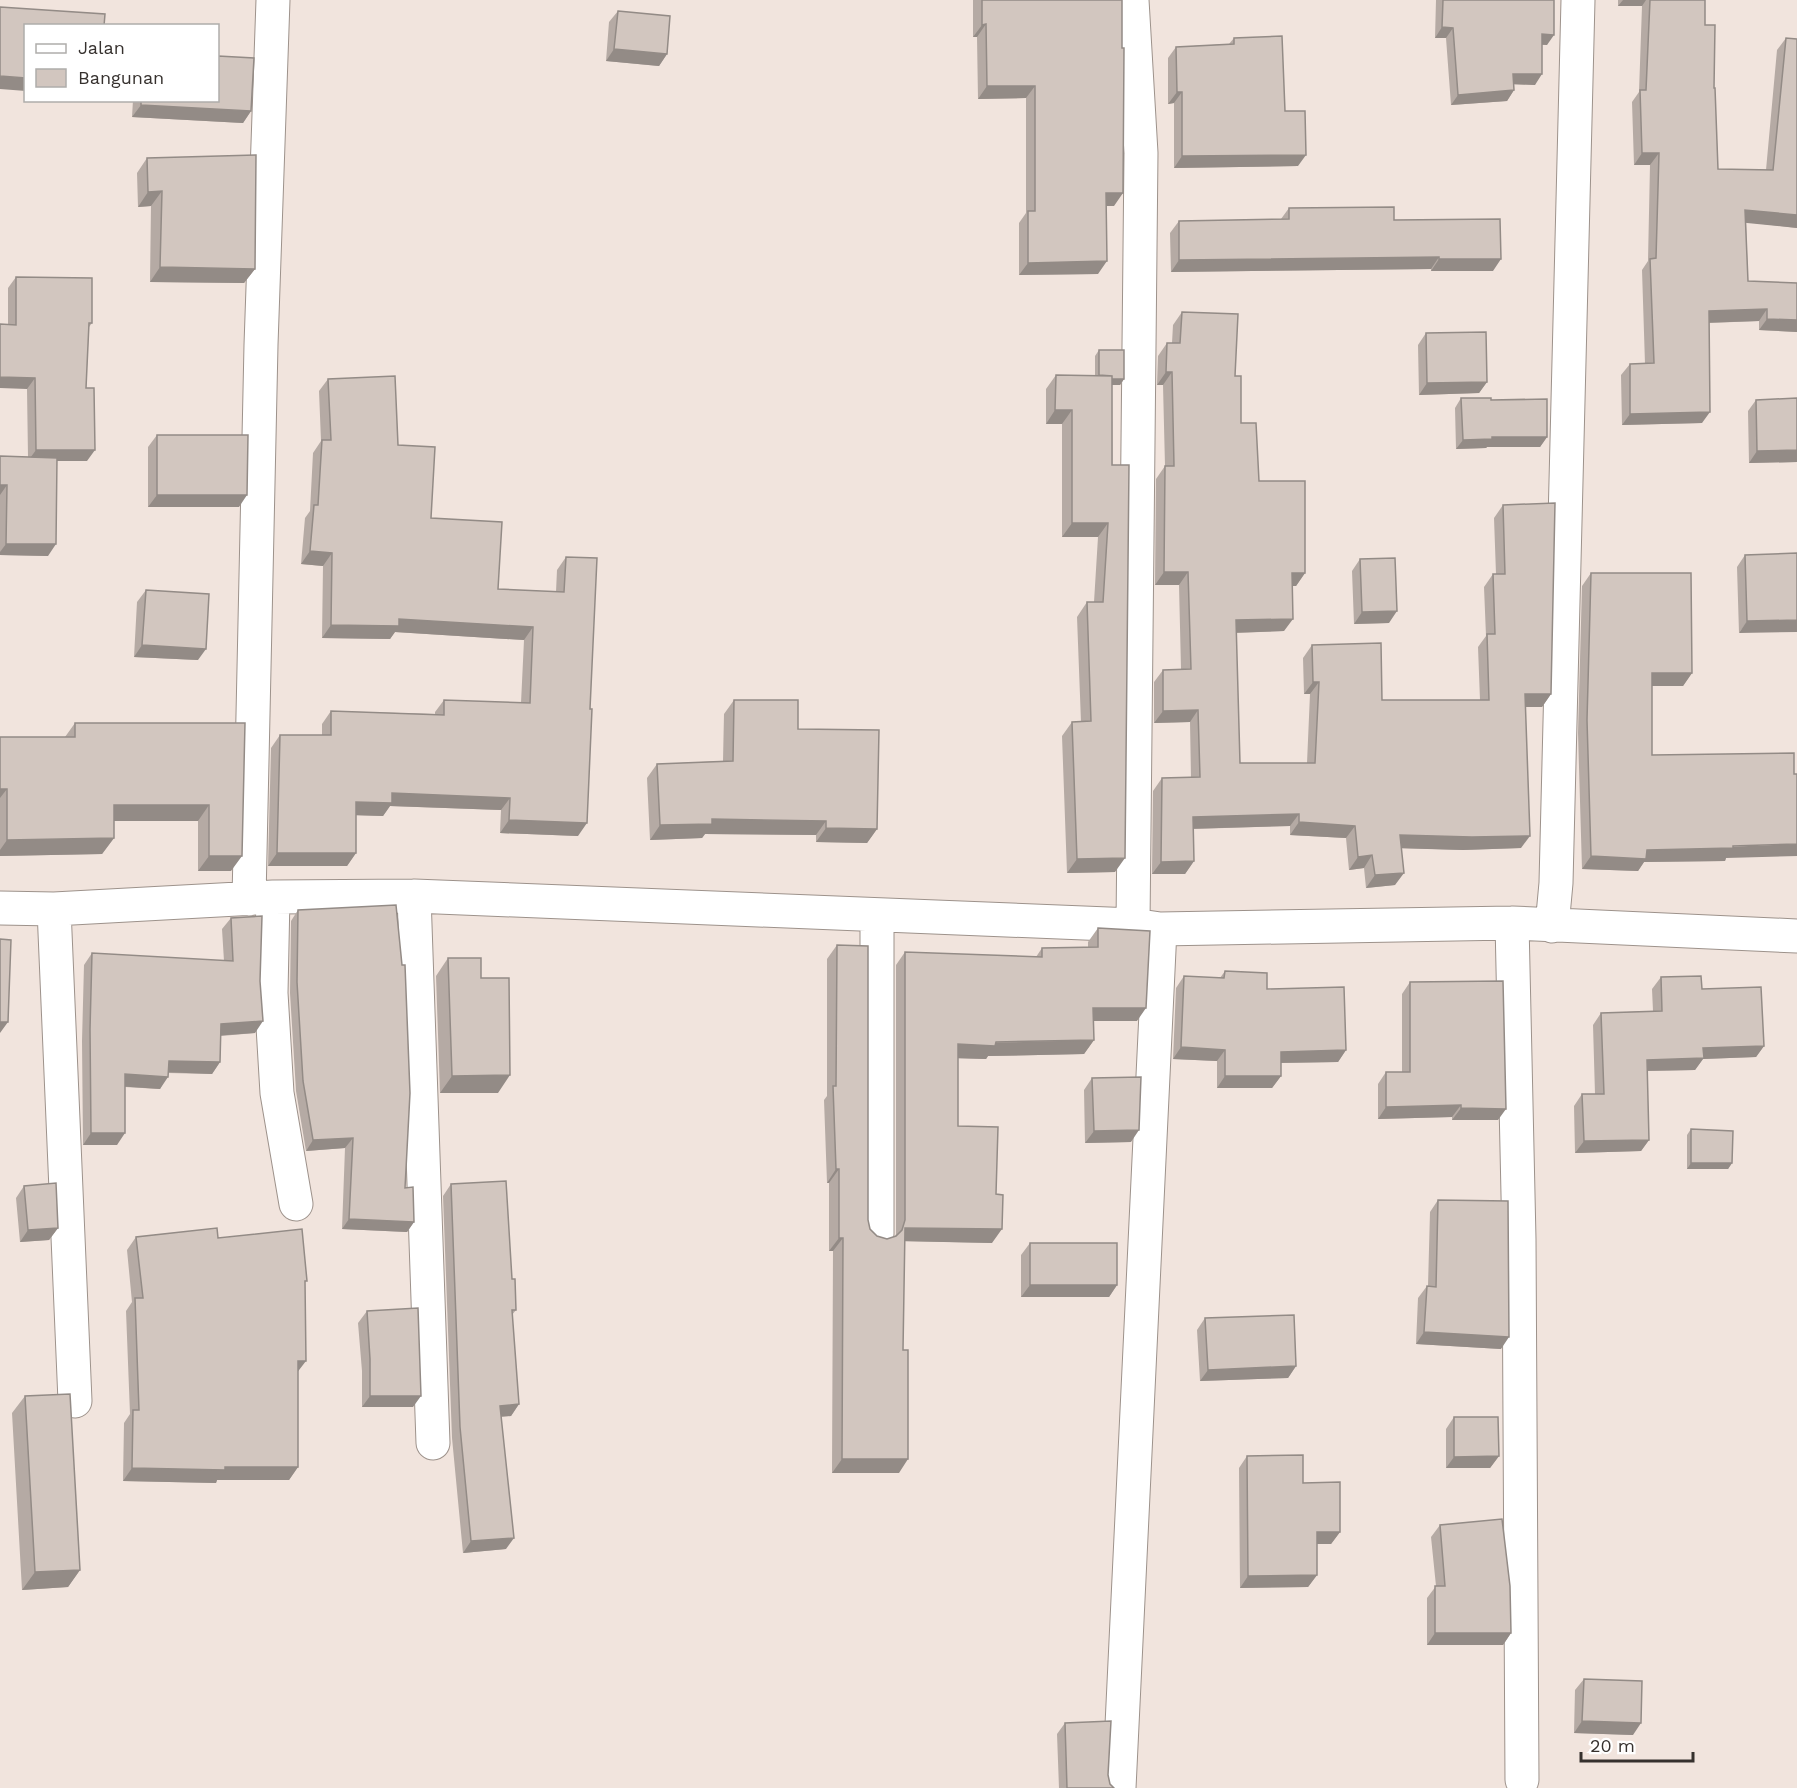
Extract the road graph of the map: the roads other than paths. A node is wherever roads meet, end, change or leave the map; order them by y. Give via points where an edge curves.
1 (273, 0) edge
2 (1132, 0) edge
3 (1578, 0) edge
4 (414, 896) junction
5 (261, 898) junction
6 (0, 908) edge
7 (54, 909) junction
8 (877, 915) junction
9 (1512, 922) junction
10 (1552, 926) junction
11 (1146, 927) junction
12 (1797, 936) edge
13 (296, 1204) dead end
14 (877, 1234) edge
15 (75, 1401) dead end
16 (433, 1443) dead end
17 (1522, 1780) dead end
18 (1119, 1788) edge

1 - 5 street via 261,345
2 - 11 street via 1141,153
3 - 10 street
4 - 5 street
4 - 8 street
4 - 16 street
5 - 7 street
5 - 13 street via 272,993 277,1093
6 - 7 street
7 - 15 street
8 - 11 street
8 - 14 street
9 - 10 street
9 - 11 street
9 - 17 street via 1519,1251
10 - 12 street
11 - 18 street

